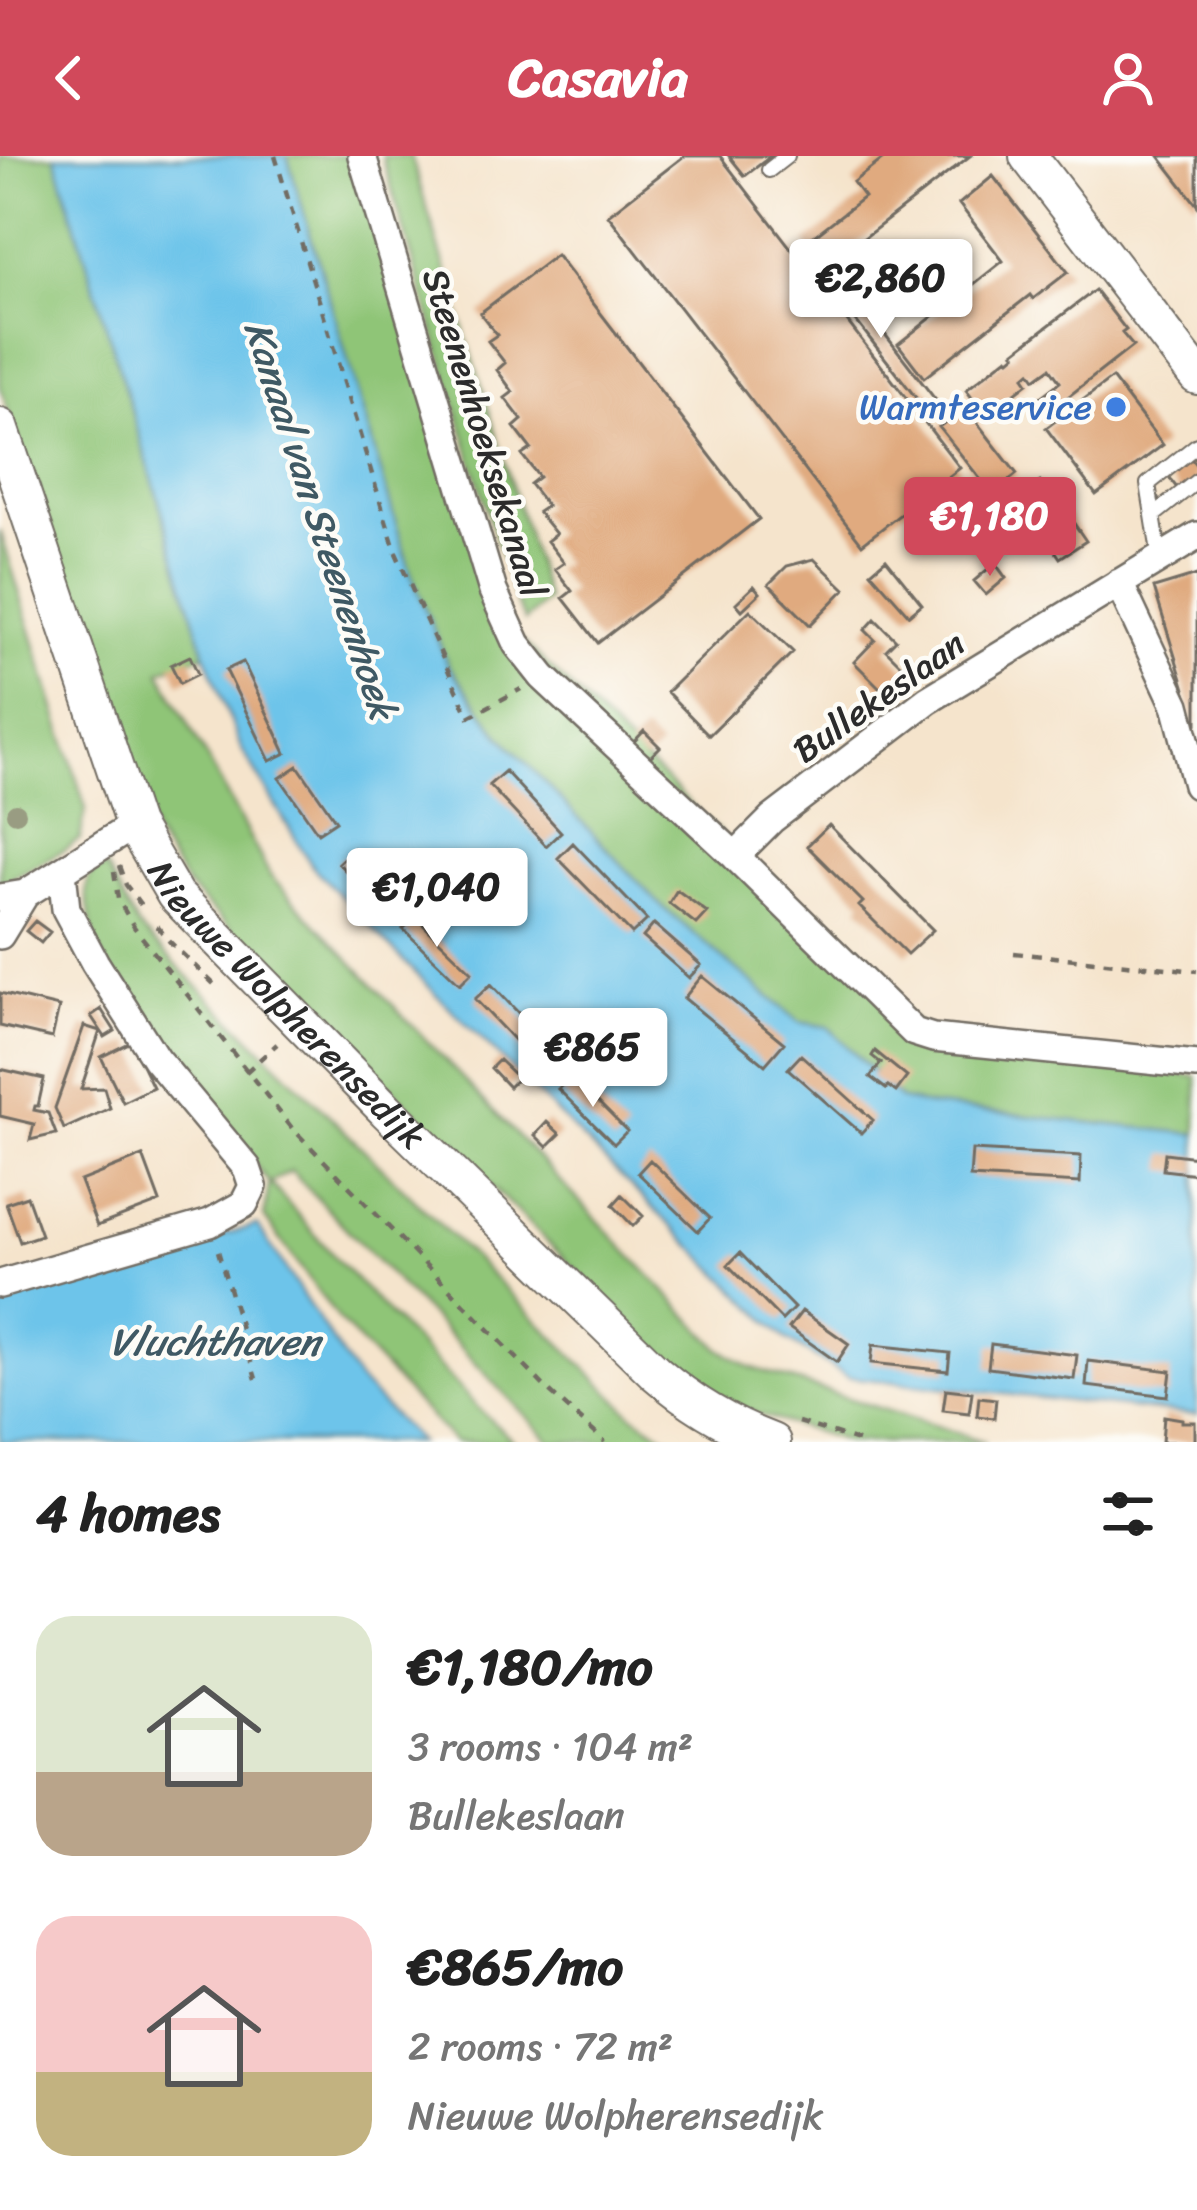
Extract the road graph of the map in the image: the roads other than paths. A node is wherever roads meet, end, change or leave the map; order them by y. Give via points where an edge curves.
1 (362, 156) edge
2 (787, 156) edge
3 (1028, 156) edge
4 (770, 170) dead end
5 (1197, 376) edge
6 (0, 427) edge
7 (1197, 446) edge
8 (1197, 481) edge
9 (1154, 515) junction
10 (1197, 536) edge
11 (1160, 559) junction
12 (1120, 583) junction
13 (1197, 784) edge
14 (122, 834) junction
15 (735, 856) junction
16 (62, 872) junction
17 (12, 896) edge
18 (0, 935) edge
19 (1197, 1065) edge
20 (0, 1284) edge
21 (783, 1431) edge

1 - 15 street, Steenenhoeksekanaal via 504,621 543,676
2 - 4 lane
3 - 5 street
6 - 14 street, Nieuwe Wolpherensedijk
7 - 9 lane via 1148,484
8 - 9 lane
9 - 11 lane
10 - 11 street, Bullekeslaan
11 - 12 street, Bullekeslaan
12 - 13 street via 1176,704
12 - 15 street, Bullekeslaan via 928,700
14 - 16 street
14 - 21 street, Nieuwe Wolpherensedijk via 194,917 656,1373 722,1420
15 - 19 street, Steenenhoeksekanaal via 921,1035
16 - 17 street
16 - 20 street via 66,909 95,963 156,1059 248,1168 253,1186 244,1204 210,1223
17 - 18 street

